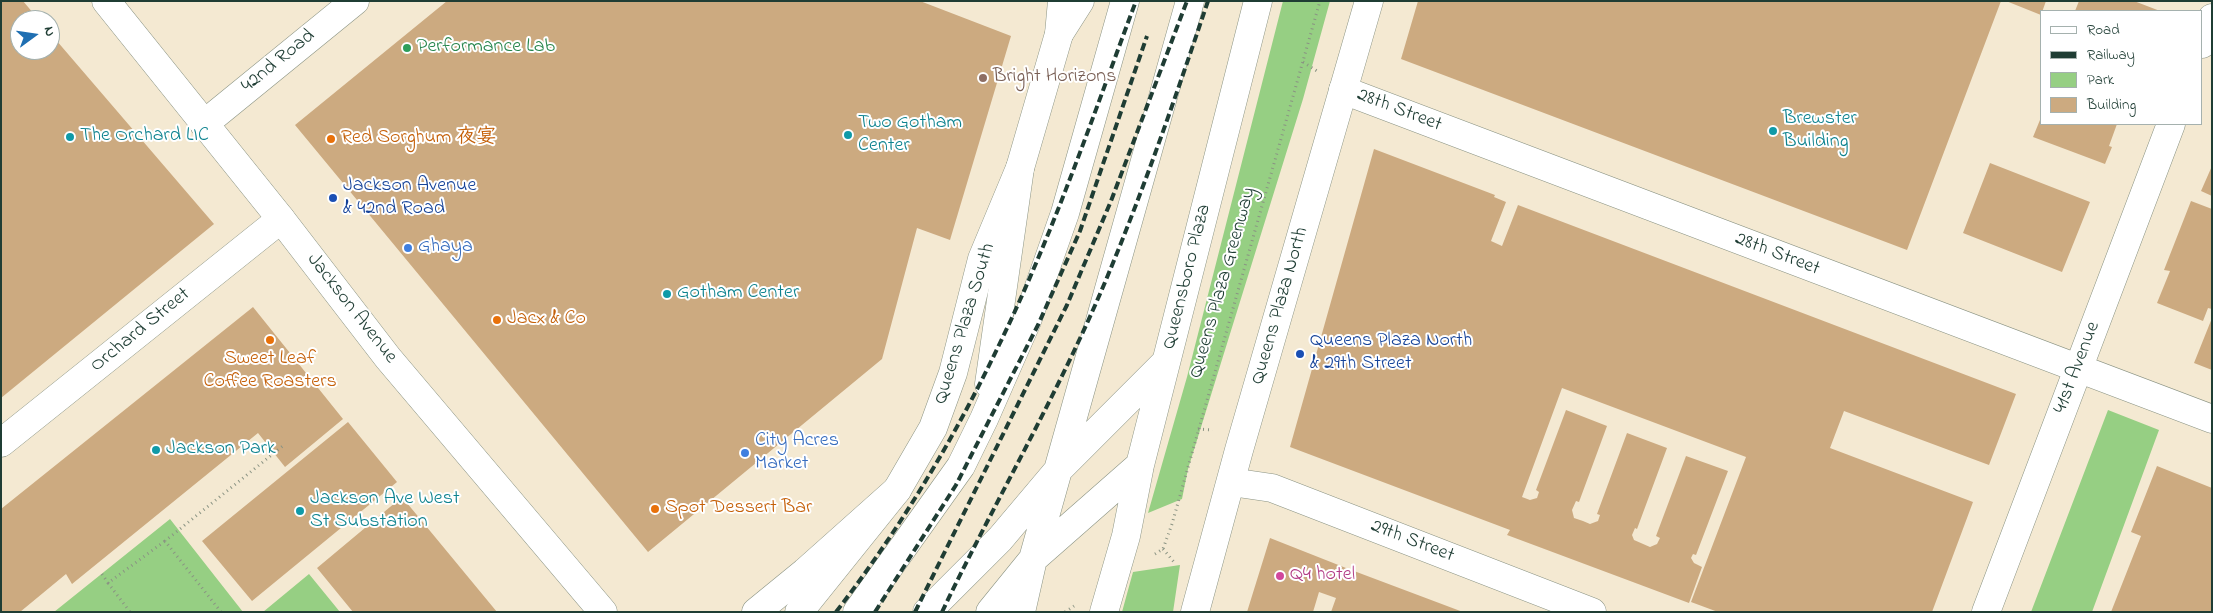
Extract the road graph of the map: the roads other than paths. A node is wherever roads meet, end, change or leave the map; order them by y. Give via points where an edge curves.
1 (106, 1) edge
2 (355, 1) edge
3 (1062, 1) edge
4 (1080, 1) edge
5 (1125, 1) edge
6 (1190, 1) edge
7 (1258, 1) edge
8 (1369, 1) edge
9 (2212, 18) edge
10 (1059, 34) junction
11 (2203, 41) edge
12 (1343, 90) junction
13 (204, 124) junction
14 (2171, 125) edge
15 (1020, 168) junction
16 (281, 219) junction
17 (1166, 362) junction
18 (2078, 368) junction
19 (984, 419) junction
20 (2212, 419) edge
21 (1, 443) edge
22 (1140, 465) junction
23 (1059, 469) junction
24 (1231, 482) junction
25 (897, 490) junction
26 (1033, 559) junction
27 (603, 612) edge
28 (756, 612) edge
29 (799, 612) edge
30 (857, 612) edge
31 (927, 612) edge
32 (990, 612) edge
33 (1021, 612) edge
34 (1104, 612) edge
35 (1195, 612) edge
36 (1592, 612) edge
37 (1986, 612) edge

1 - 13 main road, Jackson Avenue
2 - 13 main road, 42nd Road
3 - 10 main road, Queens Plaza South
4 - 10 main road
5 - 19 main road via 1065,213 1026,321
6 - 23 main road
7 - 17 main road, Queensboro Plaza
8 - 12 main road, Queens Plaza North
9 - 11 main road
10 - 15 main road, Queens Plaza South
12 - 18 main road, 28th Street
12 - 24 main road, Queens Plaza North
13 - 16 main road, Jackson Avenue
14 - 18 main road, 41st Avenue
15 - 19 main road
15 - 25 main road, Queens Plaza South via 982,259 944,401 933,428
16 - 21 main road, Orchard Street
16 - 27 main road, Jackson Avenue via 388,358
17 - 22 main road
17 - 23 main road, Queensboro Plaza
18 - 20 main road, 28th Street
18 - 37 main road, 41st Avenue
19 - 30 main road via 961,466
22 - 26 main road
22 - 34 main road via 1126,536
23 - 26 main road
23 - 31 main road, Queensboro Plaza via 1000,539
24 - 35 main road, Queens Plaza North
24 - 36 main road, 29th Street via 1272,488
25 - 28 main road
25 - 29 main road, Queens Plaza South
26 - 32 main road
26 - 33 main road

